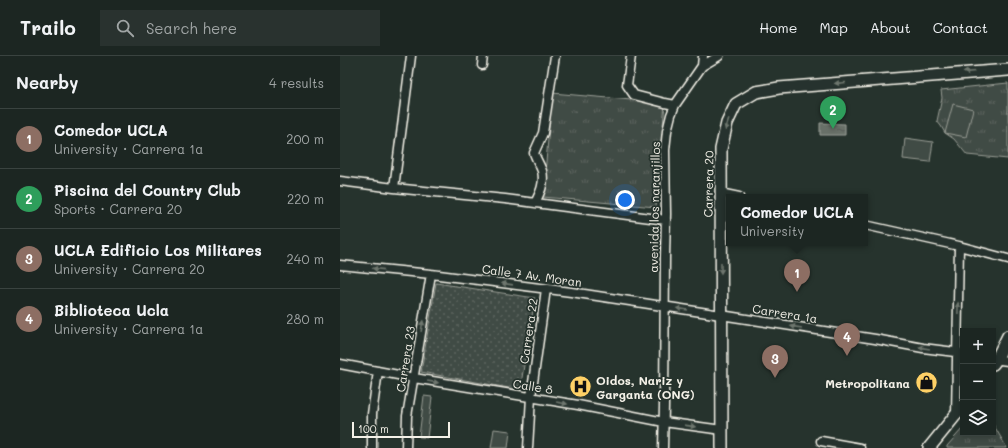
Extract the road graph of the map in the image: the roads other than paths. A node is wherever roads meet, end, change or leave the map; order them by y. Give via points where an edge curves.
1 (411, 56) edge
2 (556, 56) edge
3 (631, 56) edge
4 (703, 56) edge
5 (719, 56) edge
6 (702, 66) junction
7 (1008, 70) edge
8 (675, 104) junction
9 (340, 181) edge
10 (394, 188) junction
11 (720, 193) junction
12 (726, 194) edge
13 (535, 203) junction
14 (666, 220) junction
15 (868, 226) edge
16 (959, 246) junction
17 (1008, 259) edge
18 (340, 265) edge
19 (431, 274) junction
20 (546, 289) junction
21 (665, 306) junction
22 (721, 315) junction
23 (1008, 336) edge
24 (960, 353) edge
25 (996, 357) edge
26 (996, 361) edge
27 (1008, 361) edge
28 (340, 364) edge
29 (378, 371) junction
30 (414, 378) junction
31 (531, 397) junction
32 (960, 410) edge
33 (956, 416) junction
34 (664, 422) junction
35 (722, 430) junction
36 (821, 441) dead end
37 (372, 448) edge
38 (406, 448) edge
39 (528, 448) edge
40 (663, 448) edge
41 (722, 448) edge
42 (860, 448) edge
43 (929, 448) edge

1 - 10 street
2 - 13 street via 544,133 534,153 542,172 542,190
3 - 8 street via 628,85 634,96
4 - 6 street
5 - 6 street, avenida los naranjillos
6 - 8 street, avenida los naranjillos
7 -> 11 street, Carrera 20 via 756,92 736,104 727,123 721,149
8 - 14 street, avenida los naranjillos via 667,131 665,150
9 - 10 street
10 - 13 street
11 - 12 street
11 -> 22 street, Carrera 20
13 - 14 street
14 - 21 street, avenida los naranjillos
15 - 16 street
16 - 17 street
24 -> 16 street
19 -> 18 street, Calle 7 Av. Moran
20 -> 19 street, Calle 7 Av. Moran
30 -> 19 street, Carrera 23
20 - 21 street, Calle 7 Av. Moran
20 - 31 street, Carrera 22
22 -> 21 street, Calle 7 Av. Moran
21 - 34 street, avenida los naranjillos
24 -> 22 street, Carrera 1a
22 - 35 street, Carrera 20
23 - 25 street
24 - 33 street
26 - 27 street
28 - 29 street, Calle 8
29 - 30 street, Calle 8
29 - 37 street via 372,414
30 -> 31 street, Calle 8
30 - 38 street, Carrera 23 via 407,416
31 -> 34 street, Calle 8
31 - 39 street, Carrera 22
32 - 33 street
33 - 43 street
34 -> 35 street, Calle 8
34 - 40 street, avenida los naranjillos
35 - 41 street, Carrera 20
36 - 42 street

